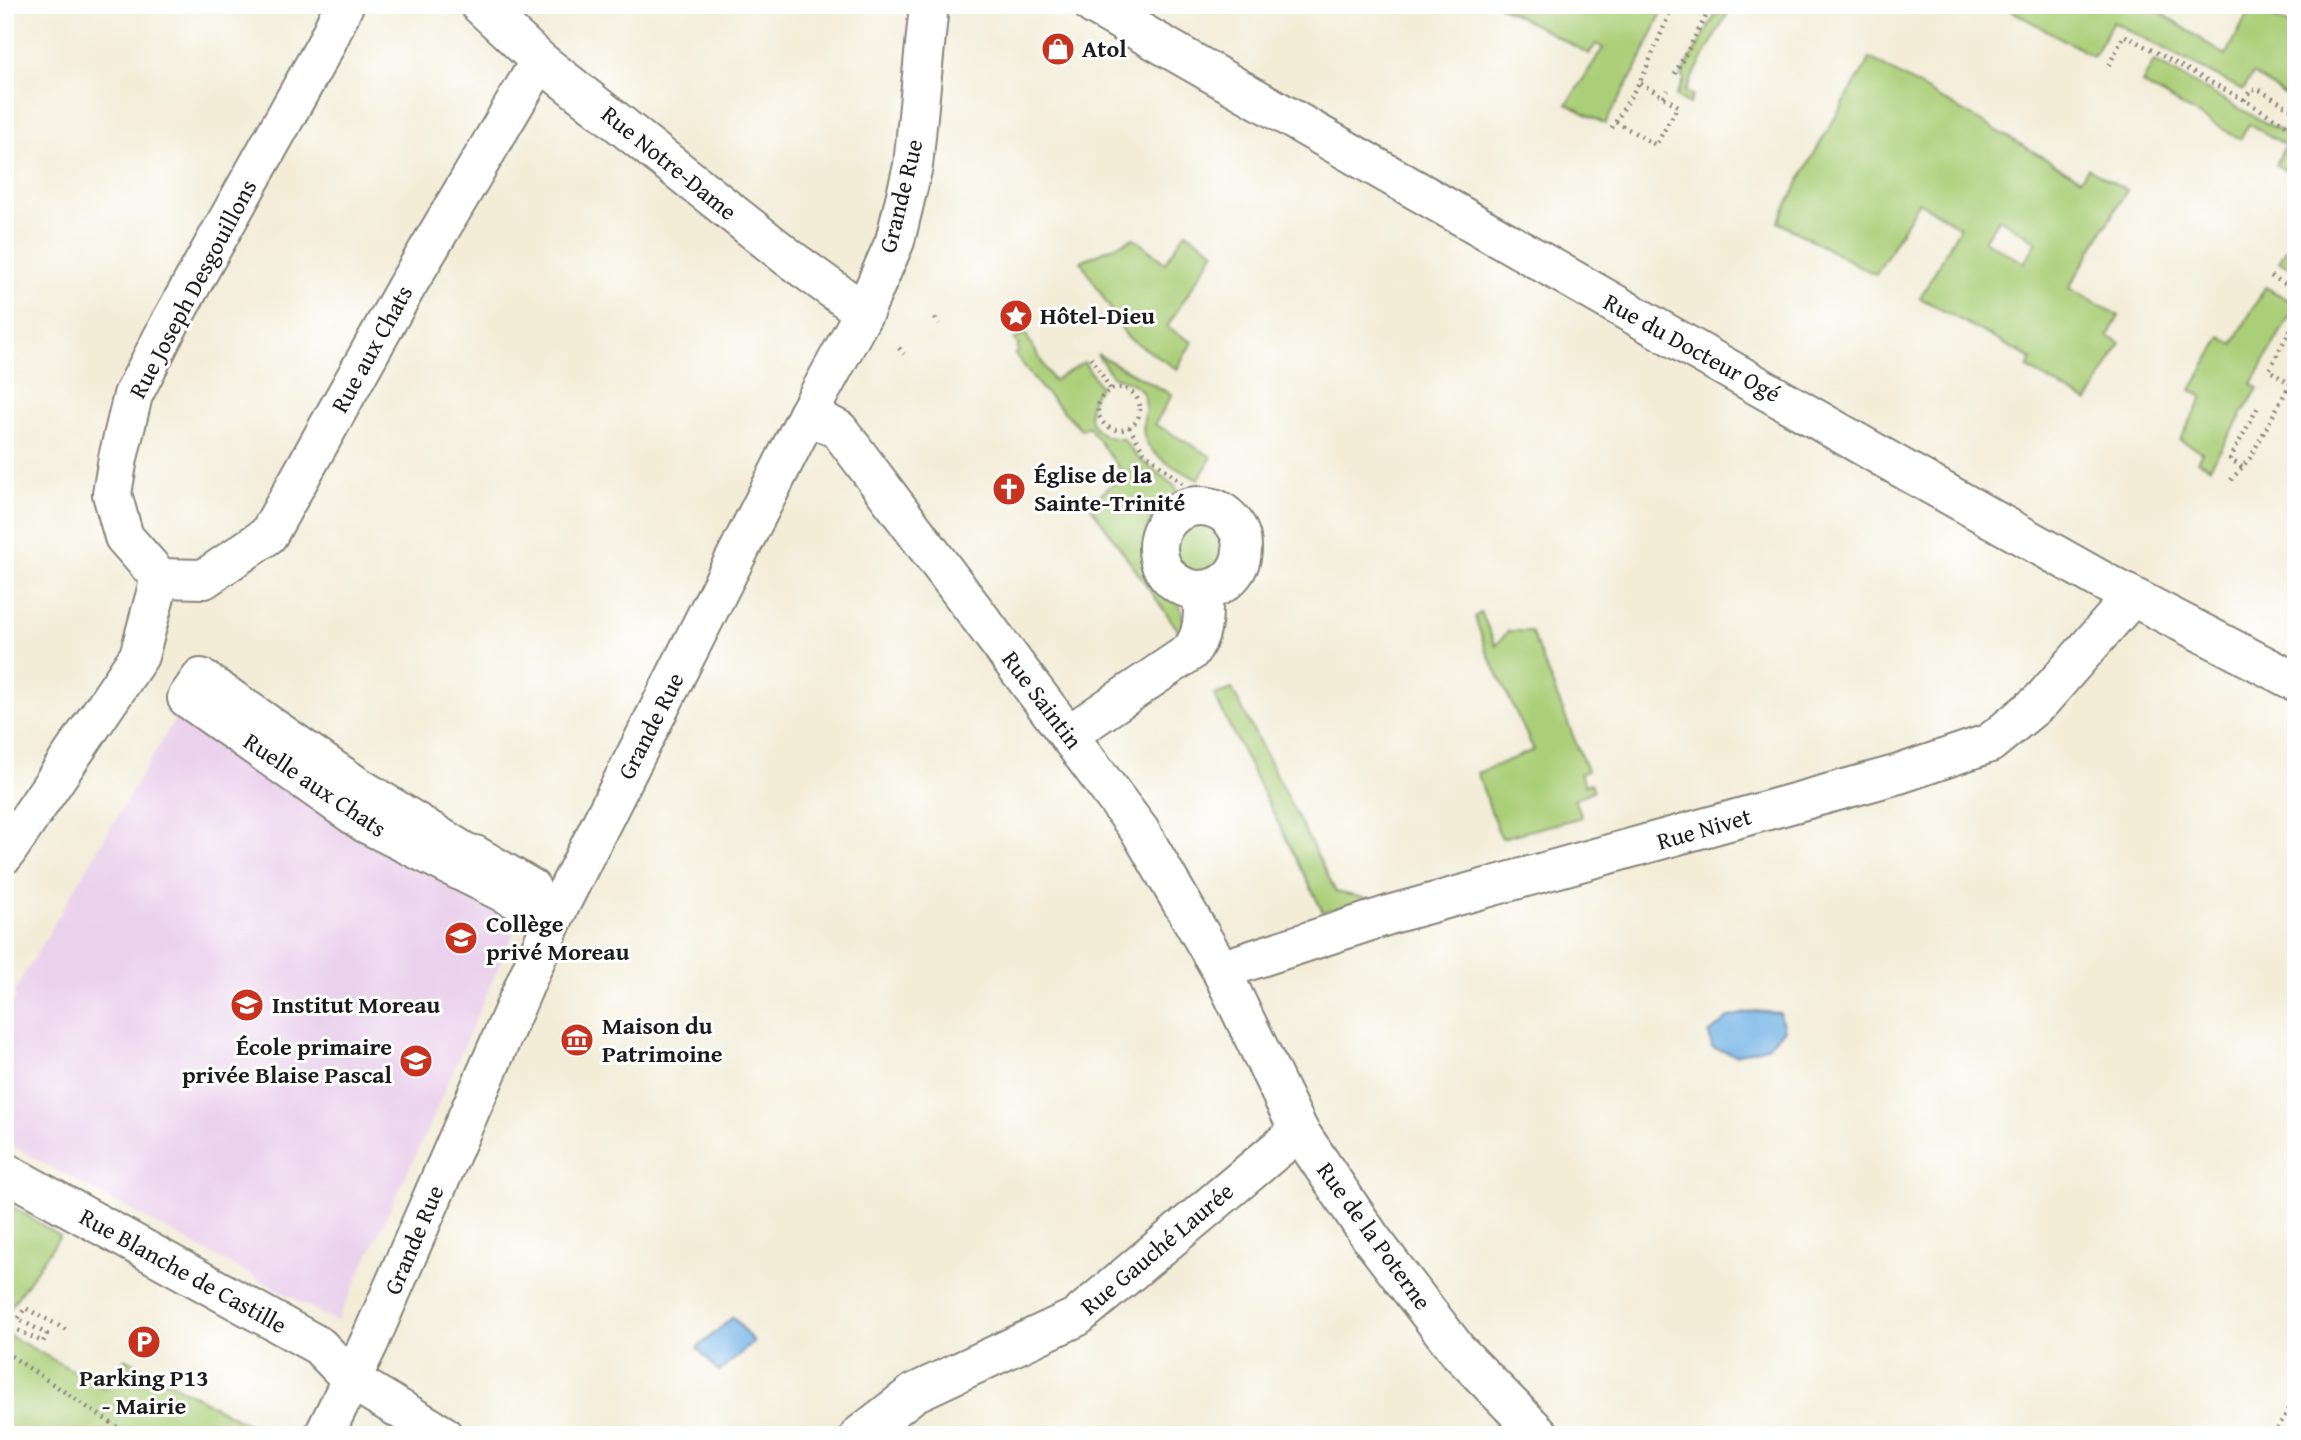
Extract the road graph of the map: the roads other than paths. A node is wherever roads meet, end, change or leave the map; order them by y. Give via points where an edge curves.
1 (345, 5) edge
2 (480, 5) edge
3 (929, 5) edge
4 (1093, 5) edge
5 (541, 61) junction
6 (864, 312) junction
7 (808, 414) junction
8 (160, 578) junction
9 (1203, 590) junction
10 (2132, 597) junction
11 (2296, 682) edge
12 (194, 690) dead end
13 (1068, 734) junction
14 (5, 854) edge
15 (528, 897) dead end
16 (1221, 970) junction
17 (1242, 1013) joint
18 (1299, 1131) junction
19 (5, 1172) edge
20 (352, 1381) junction
21 (324, 1435) edge
22 (443, 1435) edge
23 (860, 1435) edge
24 (1540, 1435) edge

1 - 8 street, Rue Joseph Desgouillons via 134,395 112,494 124,537
2 - 5 street, Rue Notre-Dame
3 - 6 street, Grande Rue via 913,166 895,241
4 - 10 street, Rue du Docteur Ogé
5 - 6 street, Rue Notre-Dame
5 - 8 street, Rue aux Chats via 405,289 268,535 204,579
6 - 7 street, Grande Rue
7 - 13 street, Rue Saintin via 839,430
7 - 20 street, Grande Rue via 556,913
8 - 14 street via 139,656
9 - 9 street via 1226,582 1237,570 1242,542 1238,528 1223,512 1194,506 1180,510 1164,525 1158,538 1159,560 1179,584
9 - 13 street via 1199,640 1190,652
10 - 11 street, Rue du Docteur Ogé
10 - 16 street, Rue Nivet via 2041,701 1990,743 1899,774 1392,914
12 - 15 street, Ruelle aux Chats via 342,792
13 - 16 street, Rue Saintin via 1140,831
16 - 17 street, Rue Saintin
17 - 18 street, Rue de la Poterne
18 - 23 street, Rue Gauché Laurée via 1077,1317 914,1393
18 - 24 street, Rue de la Poterne via 1371,1238 1457,1350
19 - 20 street, Rue Blanche de Castille via 319,1346
20 - 21 street, Grande Rue
20 - 22 street

